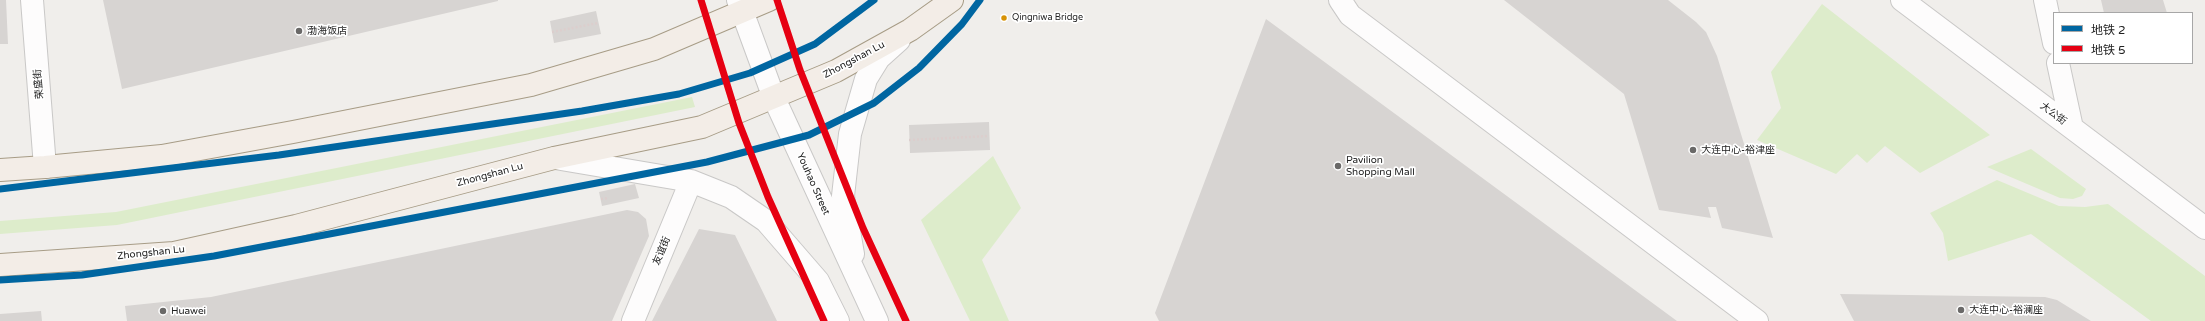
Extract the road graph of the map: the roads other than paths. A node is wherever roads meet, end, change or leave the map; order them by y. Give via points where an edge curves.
1 (32, 0) edge
2 (769, 0) edge
3 (952, 0) edge
4 (1340, 0) edge
5 (1902, 0) edge
6 (2045, 0) edge
7 (740, 6) edge
8 (910, 30) junction
9 (2053, 38) edge
10 (2058, 64) edge
11 (774, 98) junction
12 (2072, 128) junction
13 (554, 158) junction
14 (45, 168) junction
15 (0, 170) edge
16 (691, 181) junction
17 (2205, 228) edge
18 (0, 265) edge
19 (858, 284) junction
20 (633, 321) edge
21 (838, 321) edge
22 (877, 321) edge
23 (1757, 321) edge

1 - 14 street, 荣盛街
2 - 7 main road
3 - 8 main road, Zhongshan Lu
4 - 23 street via 1350,15
5 - 12 street, 大公街
6 - 9 street
7 - 11 street, Youhao Street
7 - 14 main road via 654,49 531,84 162,156
8 - 11 main road, Zhongshan Lu via 836,71
8 - 19 street via 879,58 866,79 850,134 843,196
10 - 12 street
11 - 13 main road, Zhongshan Lu via 702,127
11 - 19 street, Youhao Street
12 - 17 street, 大公街
13 - 16 street
13 - 18 main road, Zhongshan Lu via 296,226 174,253
14 - 15 main road
16 - 20 street, 友谊街
16 - 21 street via 731,197 766,221 818,281
19 - 22 street, Youhao Street

